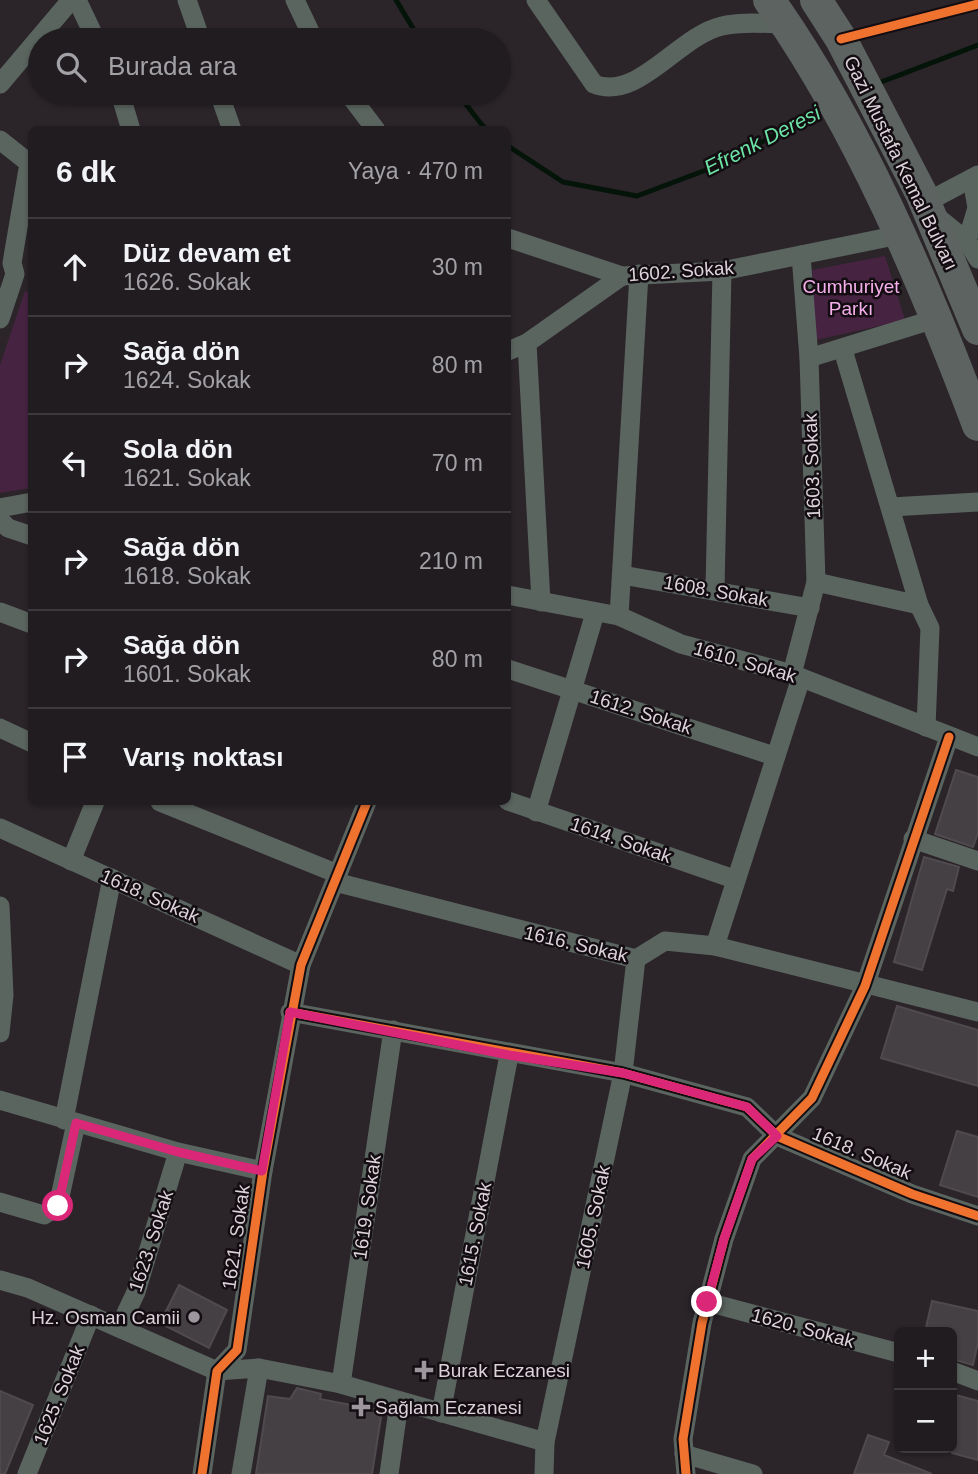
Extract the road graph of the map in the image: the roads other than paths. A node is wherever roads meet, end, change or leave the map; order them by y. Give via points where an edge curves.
1 (71, 0) edge
2 (77, 0) edge
3 (187, 0) edge
4 (295, 0) edge
5 (536, 0) edge
6 (816, 0) edge
7 (778, 12) edge
8 (47, 28) edge
9 (90, 28) edge
10 (197, 28) edge
11 (308, 28) edge
12 (28, 51) edge
13 (0, 84) edge
14 (124, 105) edge
15 (223, 105) edge
16 (357, 105) edge
17 (130, 126) edge
18 (231, 126) edge
19 (373, 126) edge
20 (0, 140) edge
21 (28, 161) edge
22 (28, 174) edge
23 (975, 177) edge
24 (925, 201) junction
25 (900, 235) junction
26 (511, 239) edge
27 (967, 241) junction
28 (801, 255) junction
29 (978, 259) edge
30 (722, 271) junction
31 (16, 274) edge
32 (630, 275) junction
33 (938, 318) junction
34 (0, 319) edge
35 (978, 329) edge
36 (527, 343) junction
37 (843, 349) junction
38 (511, 350) edge
39 (808, 358) junction
40 (978, 425) edge
41 (978, 502) edge
42 (28, 503) edge
43 (891, 507) junction
44 (0, 508) edge
45 (0, 520) edge
46 (28, 535) edge
47 (622, 575) junction
48 (816, 582) junction
49 (715, 589) junction
50 (511, 596) edge
51 (541, 602) junction
52 (919, 605) junction
53 (810, 608) junction
54 (0, 612) edge
55 (595, 613) junction
56 (619, 616) junction
57 (28, 622) edge
58 (511, 670) edge
59 (797, 676) junction
60 (574, 690) junction
61 (926, 727) junction
62 (0, 728) edge
63 (948, 737) junction
64 (28, 741) edge
65 (978, 747) edge
66 (774, 757) junction
67 (511, 802) edge
68 (94, 805) edge
69 (167, 805) edge
70 (366, 805) edge
71 (536, 812) junction
72 (0, 828) edge
73 (913, 839) junction
74 (71, 861) junction
75 (978, 861) edge
76 (112, 878) junction
77 (336, 878) junction
78 (734, 879) junction
79 (0, 906) edge
80 (715, 946) junction
81 (636, 959) junction
82 (301, 965) junction
83 (865, 986) junction
84 (290, 1012) junction
85 (978, 1012) edge
86 (393, 1030) junction
87 (0, 1033) edge
88 (509, 1055) junction
89 (623, 1073) junction
90 (0, 1100) edge
91 (70, 1121) junction
92 (777, 1136) junction
93 (178, 1152) junction
94 (262, 1171) junction
95 (0, 1202) edge
96 (978, 1216) edge
97 (0, 1279) edge
98 (707, 1302) junction
99 (91, 1315) junction
100 (119, 1328) junction
101 (894, 1352) edge
102 (259, 1368) junction
103 (217, 1371) junction
104 (957, 1373) edge
105 (978, 1381) edge
106 (341, 1384) junction
107 (400, 1403) junction
108 (441, 1413) junction
109 (545, 1442) junction
110 (684, 1454) junction
111 (31, 1474) edge
112 (202, 1474) edge
113 (241, 1474) edge
114 (388, 1474) edge
115 (544, 1474) edge
116 (686, 1474) edge
117 (753, 1474) edge

1 - 8 street
2 - 9 street
3 - 10 street
4 - 11 street
5 - 7 street via 594,84 607,89 634,82 691,39 721,26
6 - 24 highway, Gazi Mustafa Kemal Bulvarı via 841,38
7 - 25 highway, Gazi Mustafa Kemal Bulvarı via 810,58
12 - 13 street
14 - 17 street
15 - 18 street
16 - 19 street
20 - 21 street
22 - 31 street via 12,263
23 - 24 street
23 - 27 street via 977,208
24 - 27 street
24 - 35 highway, Gazi Mustafa Kemal Bulvarı
25 - 28 street, 1602. Sokak
25 - 33 highway, Gazi Mustafa Kemal Bulvarı
26 - 32 street, 1602. Sokak
27 - 29 street
28 - 30 street, 1602. Sokak
28 - 39 street, 1603. Sokak
30 - 32 street, 1602. Sokak
30 - 49 street
31 - 34 street
32 - 36 street
32 - 47 street
33 - 37 street
33 - 40 highway, Gazi Mustafa Kemal Bulvarı
36 - 38 street
36 - 51 street
37 - 39 street
37 - 43 street
39 - 48 street, 1603. Sokak
41 - 43 street
42 - 44 street
43 - 52 street
45 - 46 street
47 - 49 street, 1608. Sokak
47 - 56 street
48 - 52 street
48 - 53 street, 1603. Sokak
49 - 53 street, 1608. Sokak
50 - 51 street, 1610. Sokak
51 - 55 street, 1610. Sokak
52 - 61 street via 930,628
53 - 59 street, 1603. Sokak
54 - 57 street
55 - 56 street, 1610. Sokak
55 - 60 street
56 - 59 street, 1610. Sokak via 681,644
58 - 60 street, 1612. Sokak
59 - 61 street, 1610. Sokak
59 - 66 street, 1603. Sokak
60 - 66 street, 1612. Sokak
60 - 71 street
61 - 63 street, 1610. Sokak
62 - 64 street
63 - 65 street, 1610. Sokak
63 - 73 street
66 - 78 street, 1603. Sokak
67 - 71 street, 1614. Sokak
68 - 74 street
69 - 77 street, 1616. Sokak
70 - 77 street, 1621. Sokak
71 - 78 street, 1614. Sokak
72 - 74 street, 1618. Sokak
73 - 75 street
73 - 83 street
74 - 76 street, 1618. Sokak
76 - 82 street, 1618. Sokak
76 - 91 street
77 - 81 street, 1616. Sokak
77 - 82 street, 1621. Sokak
78 - 80 street, 1603. Sokak
79 - 87 street via 4,995
80 - 81 street, 1616. Sokak via 665,941
80 - 83 street, 1616. Sokak
81 - 89 street, 1605. Sokak
82 - 84 street, 1621. Sokak
83 - 85 street, 1616. Sokak
83 - 92 street via 813,1098
84 - 86 street, 1618. Sokak
84 - 94 street, 1621. Sokak
86 - 88 street, 1618. Sokak
86 - 106 street, 1619. Sokak
88 - 89 street, 1618. Sokak
88 - 108 street, 1615. Sokak
89 - 92 street, 1618. Sokak via 747,1107
89 - 109 street, 1605. Sokak
90 - 91 street
91 - 93 street
91 - 95 street via 58,1206 44,1215
92 - 96 street, 1618. Sokak via 912,1194
92 - 98 street via 752,1159
93 - 94 street
93 - 100 street, 1623. Sokak via 136,1292
94 - 103 street, 1621. Sokak via 237,1350
97 - 99 street
98 - 101 street, 1620. Sokak
98 - 110 street
99 - 100 street
99 - 111 street, 1625. Sokak
100 - 103 street
102 - 103 street
102 - 106 street
102 - 113 street
103 - 112 street, 1621. Sokak
104 - 105 street
106 - 107 street
107 - 108 street
107 - 114 street
108 - 109 street
109 - 115 street, 1605. Sokak
110 - 116 street
110 - 117 street

